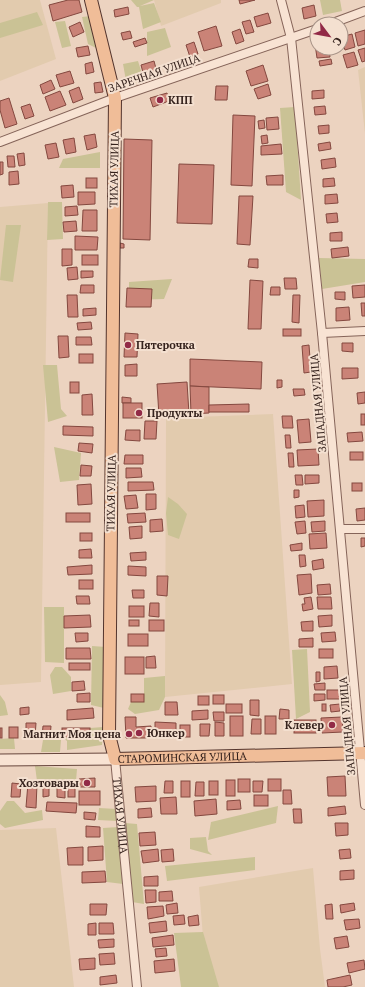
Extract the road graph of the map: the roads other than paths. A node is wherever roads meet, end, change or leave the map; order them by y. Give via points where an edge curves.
1 (91, 0) edge
2 (281, 0) edge
3 (365, 11) edge
4 (349, 17) edge
5 (309, 32) edge
6 (291, 38) junction
7 (115, 98) junction
8 (0, 142) edge
9 (365, 331) edge
10 (322, 333) junction
11 (341, 529) junction
12 (365, 529) edge
13 (362, 753) edge
14 (115, 759) junction
15 (0, 760) edge
16 (365, 805) edge
17 (137, 987) edge

1 - 7 main road, ТИХАЯ УЛИЦА
2 - 6 street, ЗАПАДНАЯ УЛИЦА
3 - 4 street
5 - 6 street, ЗАРЕЧНАЯ УЛИЦА
6 - 7 street, ЗАРЕЧНАЯ УЛИЦА
6 - 10 street, ЗАПАДНАЯ УЛИЦА
7 - 8 street, ЗАРЕЧНАЯ УЛИЦА
7 - 14 main road, ТИХАЯ УЛИЦА via 109,735
9 - 10 street
10 - 11 street, ЗАПАДНАЯ УЛИЦА
11 - 12 street
11 - 13 street, ЗАПАДНАЯ УЛИЦА
13 - 14 main road, СТАРОМИНСКАЯ УЛИЦА
13 - 16 street, ЗАПАДНАЯ УЛИЦА
14 - 15 street, СТАРОМИНСКАЯ УЛИЦА
14 - 17 street, ТИХАЯ УЛИЦА

